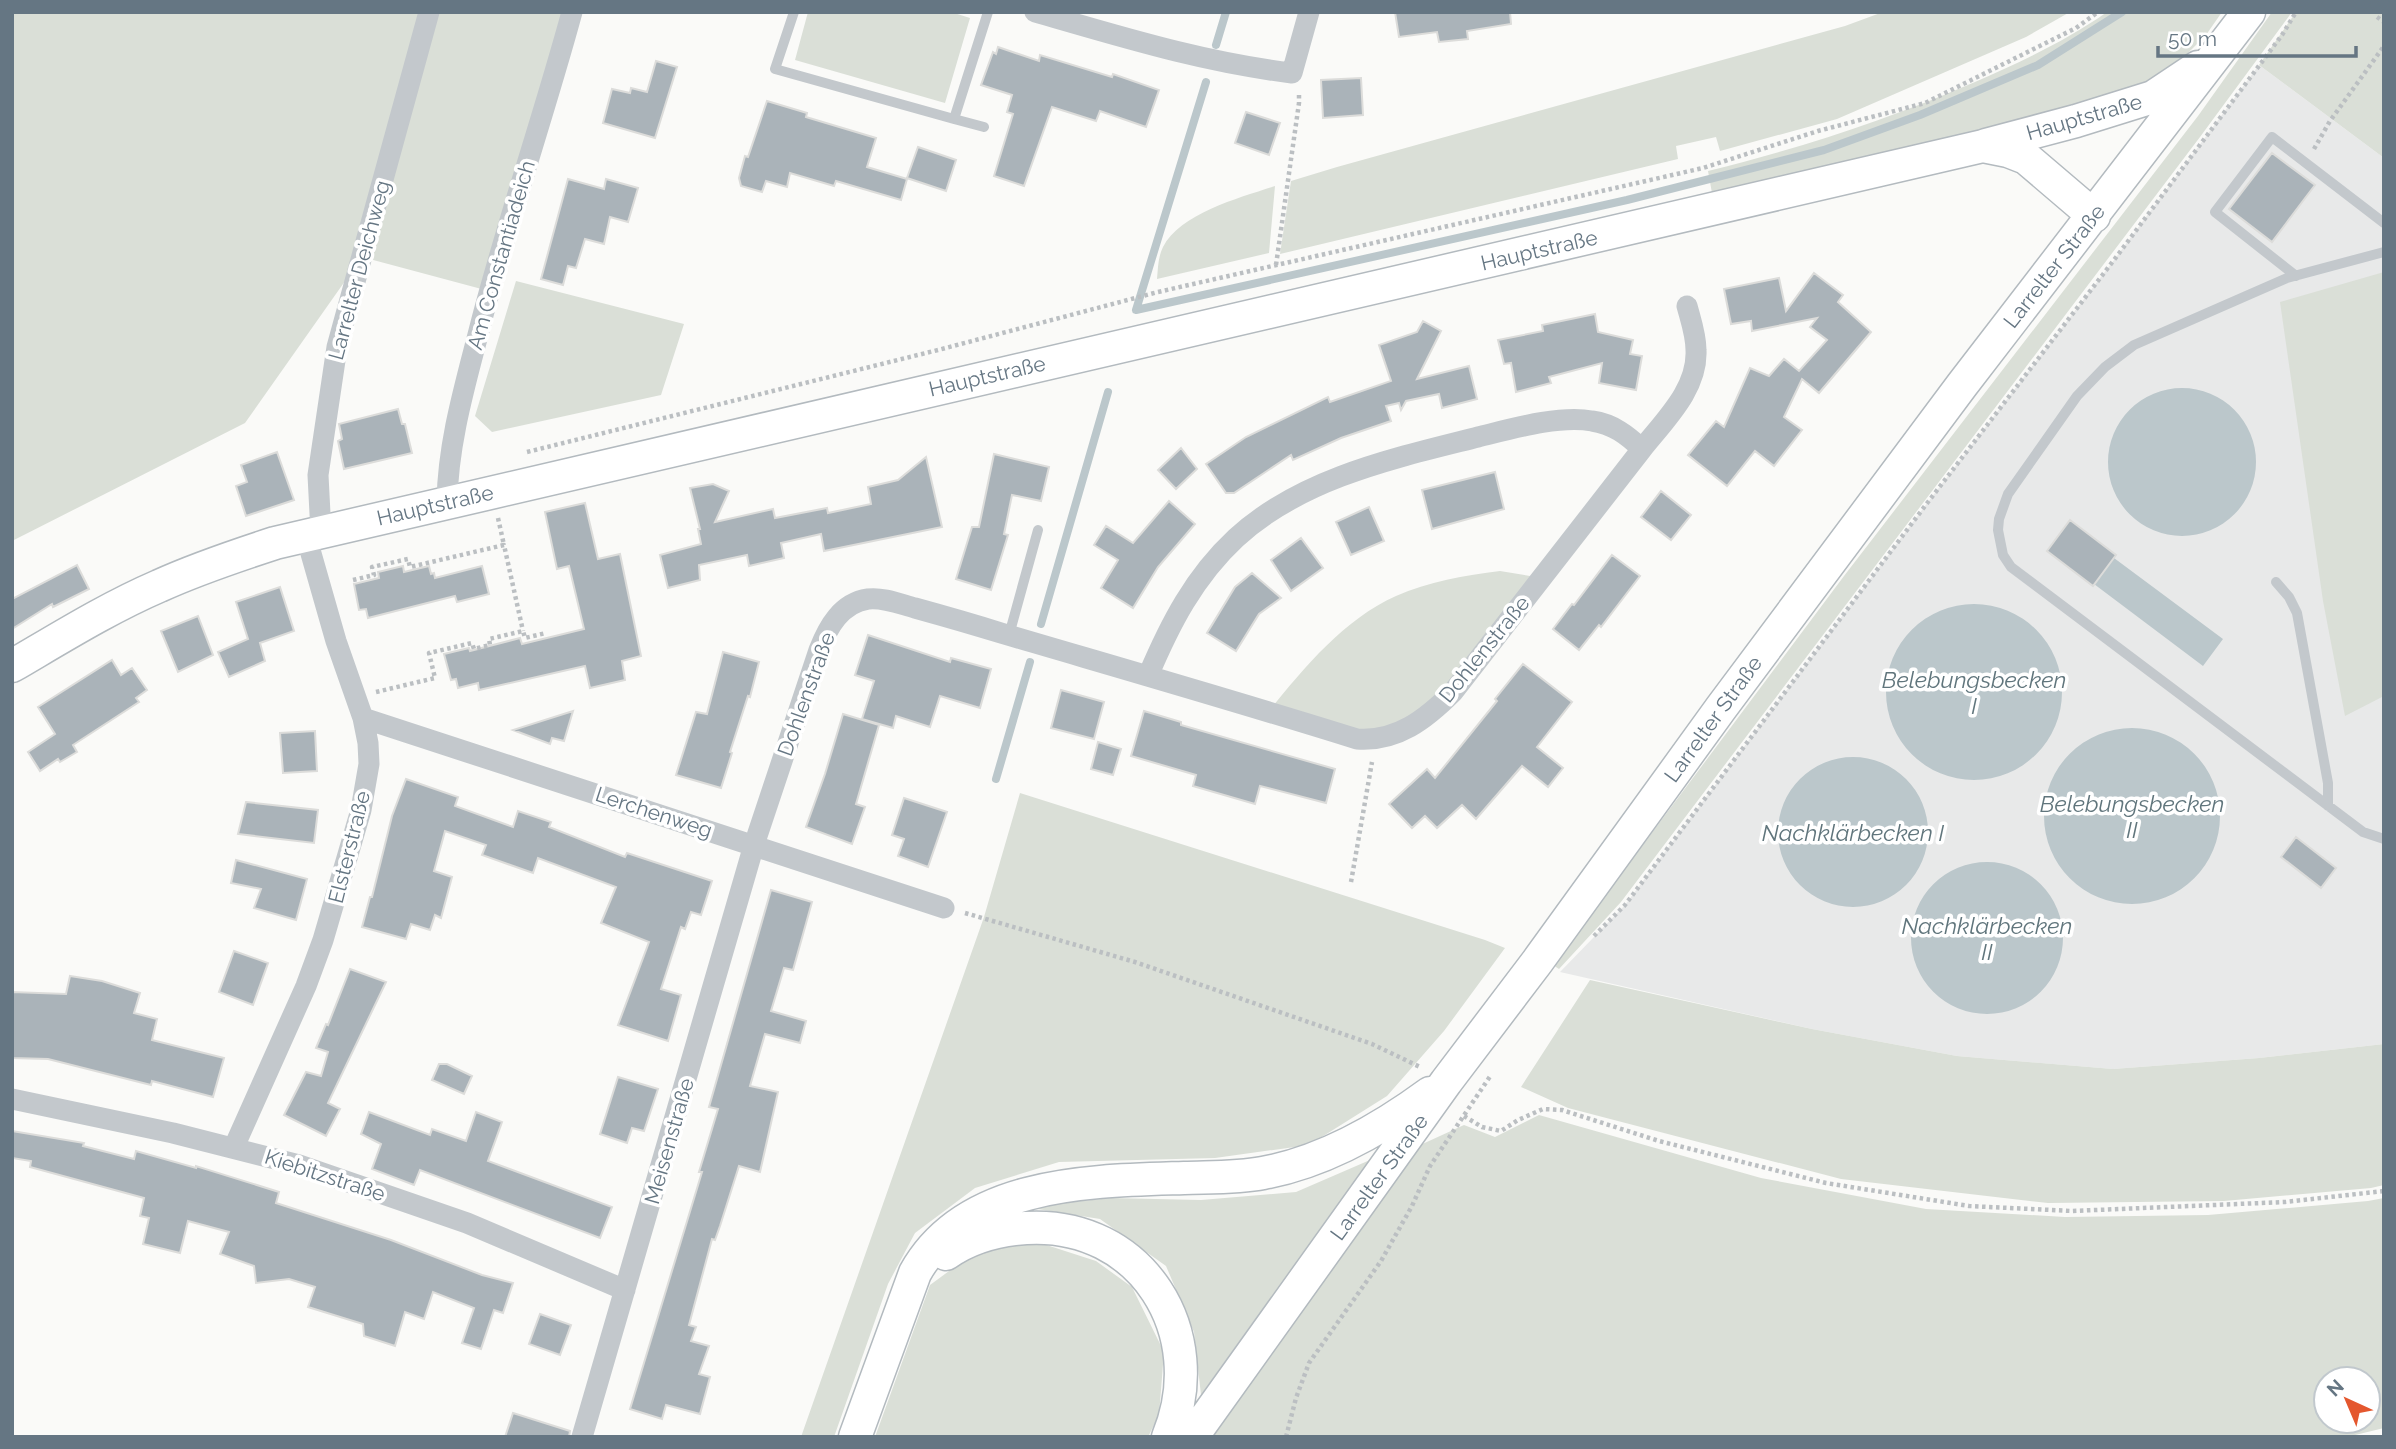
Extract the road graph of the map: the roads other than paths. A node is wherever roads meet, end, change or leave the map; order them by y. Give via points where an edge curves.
1 (429, 12) edge
2 (572, 12) edge
3 (794, 12) edge
4 (988, 12) edge
5 (1035, 12) edge
6 (1309, 12) edge
7 (2249, 12) edge
8 (2217, 55) junction
9 (954, 119) junction
10 (984, 127) dead end
11 (1983, 146) junction
12 (2094, 216) junction
13 (2384, 223) edge
14 (2384, 252) edge
15 (2296, 275) junction
16 (1687, 306) dead end
17 (1642, 449) junction
18 (447, 502) junction
19 (1038, 530) dead end
20 (313, 534) junction
21 (2276, 582) dead end
22 (1009, 635) junction
23 (12, 666) edge
24 (1148, 676) junction
25 (363, 718) junction
26 (2328, 806) junction
27 (2384, 839) edge
28 (754, 845) junction
29 (944, 908) road end
30 (1446, 1082) junction
31 (12, 1099) edge
32 (234, 1147) junction
33 (625, 1290) junction
34 (899, 1317) junction
35 (582, 1437) edge
36 (855, 1437) edge
37 (1168, 1437) edge
38 (1192, 1437) edge

1 - 20 street, Larrelter Deichweg via 337,347
2 - 18 street, Am Constantiadeich via 461,397
3 - 9 lane via 775,69
4 - 9 lane
5 - 6 street via 1191,57 1292,73
7 - 8 main road, Larrelter Straße
8 - 11 main road, Hauptstraße via 2153,97
8 - 12 main road, Larrelter Straße
9 - 10 lane
11 - 12 main road, Hauptstraße via 2026,158
11 - 18 main road, Hauptstraße
12 - 30 main road, Larrelter Straße via 1962,385
13 - 15 lane via 2272,137 2215,212
14 - 15 lane
15 - 26 lane via 2134,345 2105,368 2077,397 2021,474 2008,494 1998,530 2003,555 2011,567
16 - 17 street, Dohlenstraße via 1696,352 1690,383
17 - 24 street via 1612,425 1577,419 1549,422 1407,455 1316,487 1259,520 1212,564 1179,607
17 - 24 street, Dohlenstraße via 1452,692 1407,729 1372,740 1357,738
18 - 20 main road, Hauptstraße
19 - 22 lane
20 - 23 main road, Hauptstraße via 239,555 156,587
20 - 25 street, Elsterstraße via 323,597
21 - 26 lane via 2297,613 2328,783
22 - 24 street, Dohlenstraße
22 - 28 street, Dohlenstraße via 882,599 856,602 843,611 819,650
25 - 28 street, Lerchenweg
25 - 32 street, Elsterstraße via 369,764 337,900 306,986
26 - 27 lane via 2363,832
28 - 29 street, Lerchenweg
28 - 33 street, Meisenstraße
30 - 34 main road via 1385,1124 1298,1165 1250,1174 1072,1185 992,1206 951,1229 927,1252
30 - 38 main road, Larrelter Straße
31 - 32 street, Kiebitzstraße
32 - 33 street, Kiebitzstraße via 467,1223
33 - 35 street, Meisenstraße
34 - 36 main road
34 - 37 main road via 931,1268 958,1245 976,1237 1036,1228 1060,1229 1097,1241 1141,1271 1157,1289 1174,1323 1182,1388

